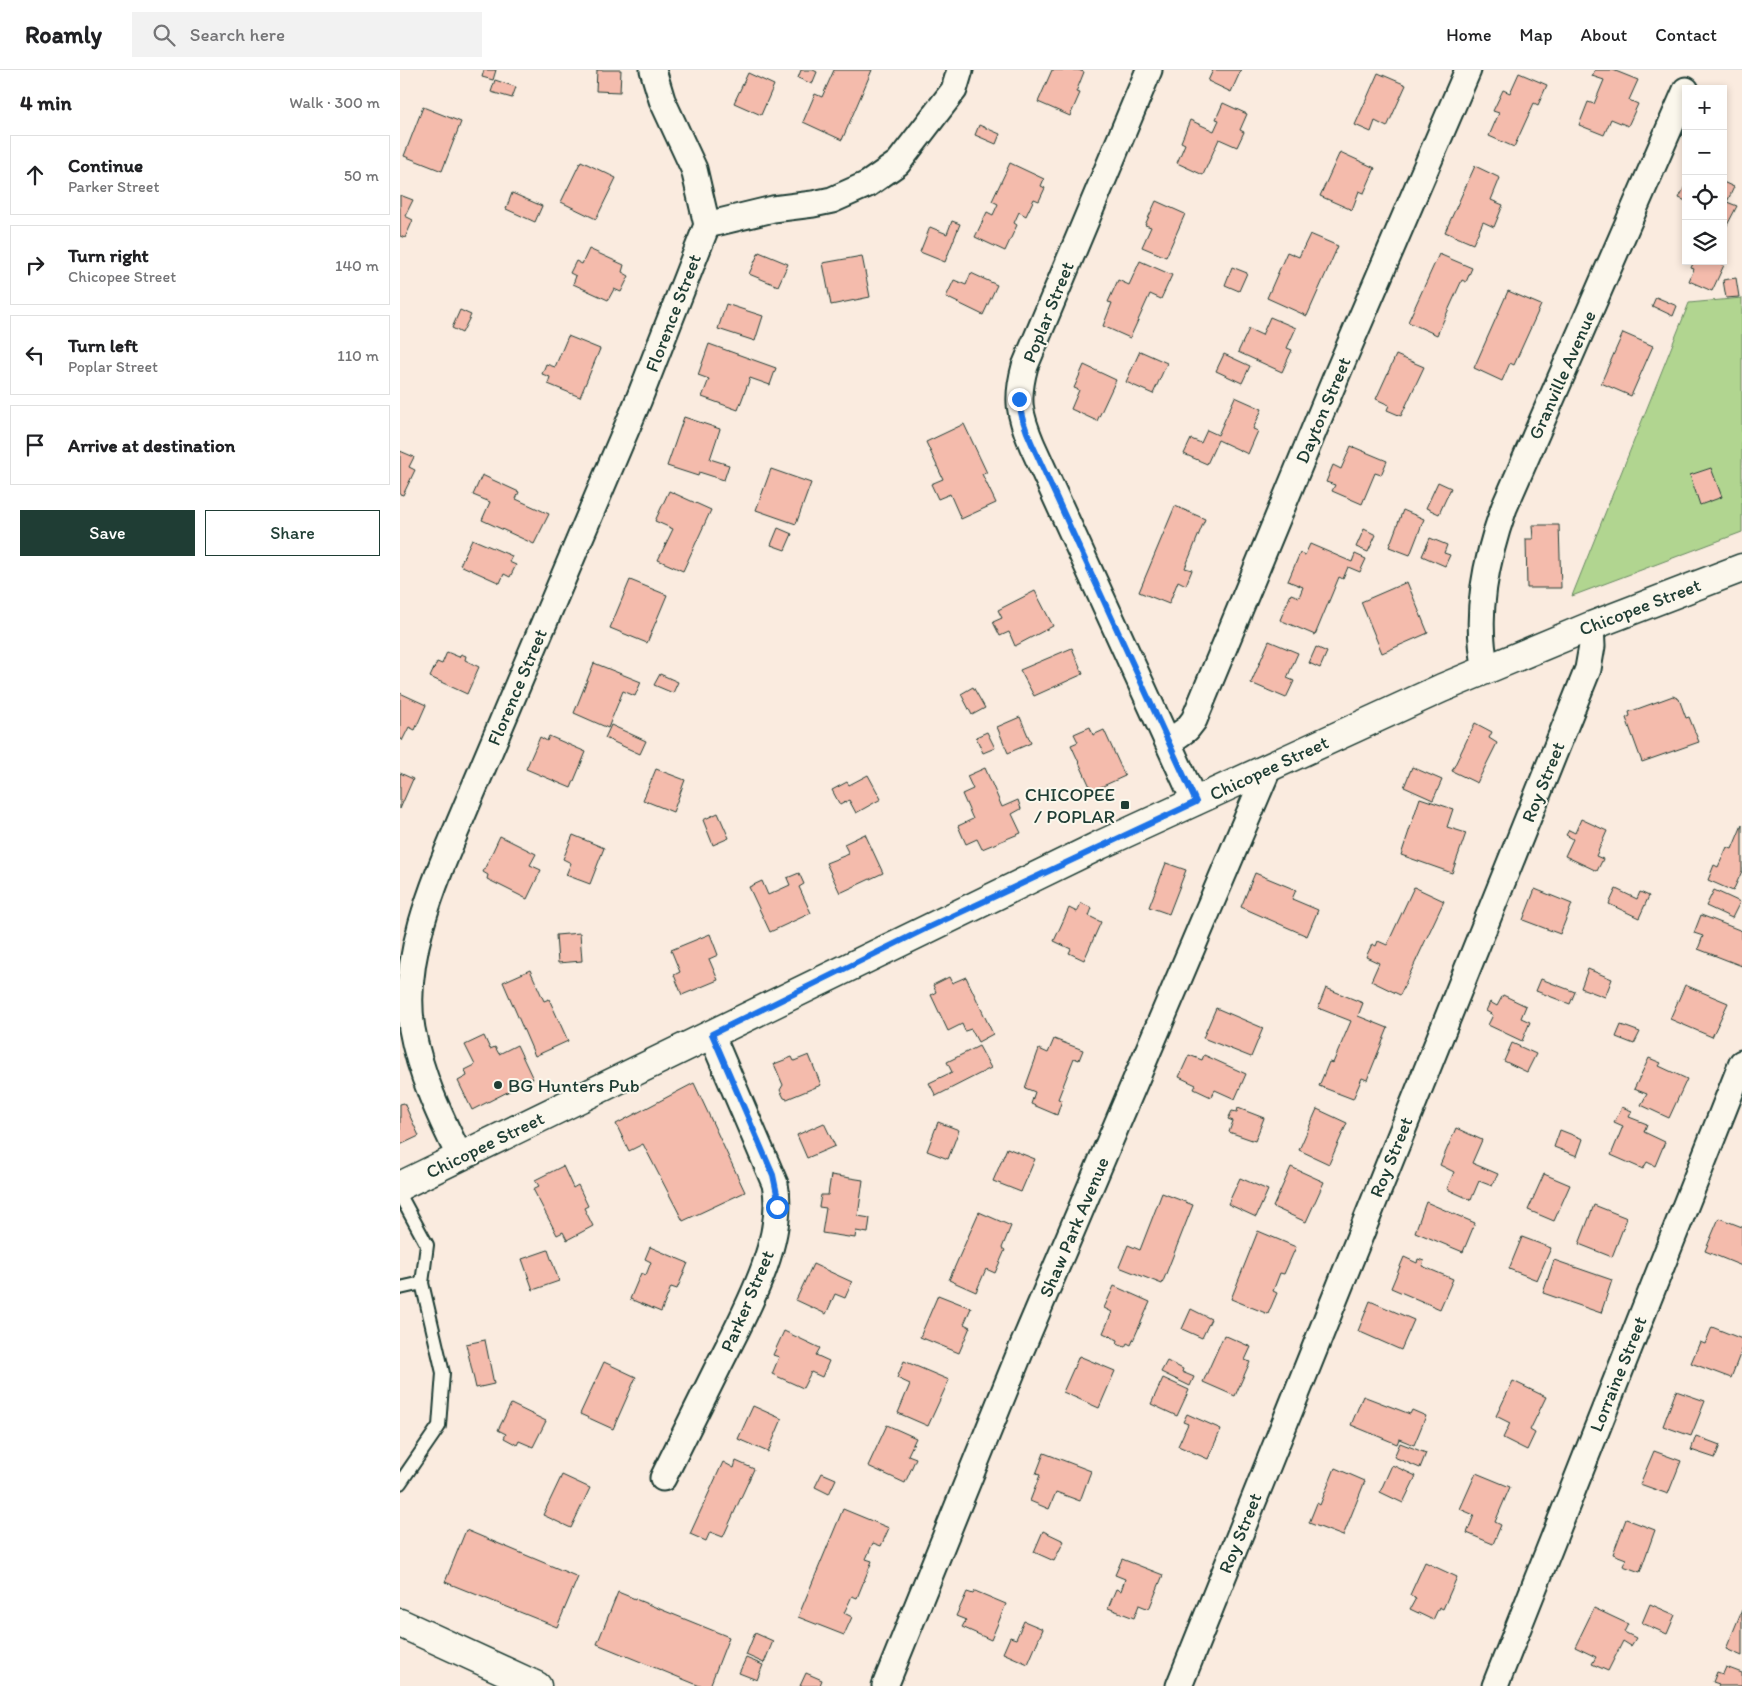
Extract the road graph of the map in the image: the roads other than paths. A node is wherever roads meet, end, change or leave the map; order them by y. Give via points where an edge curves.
1 (653, 70) edge
2 (960, 70) edge
3 (1149, 70) edge
4 (1468, 70) edge
5 (1695, 70) edge
6 (1688, 85) edge
7 (1682, 99) edge
8 (708, 225) junction
9 (1742, 568) edge
10 (1590, 626) junction
11 (1486, 669) junction
12 (1169, 742) junction
13 (1268, 770) junction
14 (1196, 802) junction
15 (712, 1034) junction
16 (1742, 1063) edge
17 (460, 1157) junction
18 (400, 1186) edge
19 (400, 1195) edge
20 (422, 1283) junction
21 (400, 1288) edge
22 (663, 1478) dead end
23 (400, 1483) edge
24 (400, 1623) edge
25 (537, 1686) edge
26 (885, 1686) edge
27 (1179, 1686) edge
28 (1495, 1686) edge

1 - 8 street via 662,100 694,169
2 - 8 street via 954,90 898,163 868,184 832,200 773,209
3 - 12 street, Poplar Street via 1025,366 1019,410
4 - 12 street, Dayton Street via 1194,720
5 - 6 street, Granville Avenue
7 - 11 street, Granville Avenue via 1504,508 1491,546 1482,605 1481,641
8 - 17 street, Florence Street via 639,400 463,816 418,933 409,982 411,1028 430,1091
9 - 10 main road, Chicopee Street
10 - 11 main road, Chicopee Street
10 - 27 street, Roy Street via 1592,646 1588,669
11 - 13 main road, Chicopee Street
12 - 14 street, Poplar Street
13 - 14 main road, Chicopee Street
13 - 26 street, Shaw Park Avenue via 1021,1350
14 - 15 main road, Chicopee Street
15 - 17 main road, Chicopee Street
15 - 22 street, Parker Street via 776,1184 775,1224 750,1303
16 - 28 street, Lorraine Street
17 - 18 main road, Chicopee Street
19 - 20 lane via 427,1245
20 - 21 lane
20 - 23 lane via 443,1373 439,1426
24 - 25 main road

